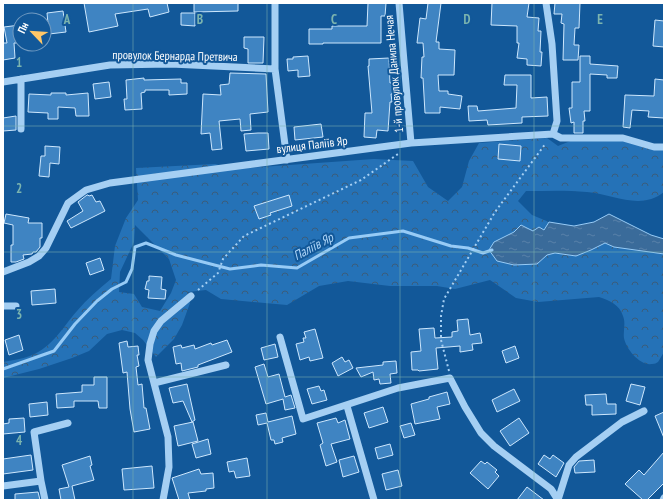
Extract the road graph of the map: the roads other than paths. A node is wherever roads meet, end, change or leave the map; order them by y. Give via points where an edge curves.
1 (275, 3) edge
2 (399, 3) edge
3 (546, 3) edge
4 (275, 69) junction
5 (21, 79) junction
6 (3, 82) edge
7 (21, 129) dead end
8 (553, 134) junction
9 (411, 144) junction
10 (664, 147) edge
11 (287, 160) junction
12 (3, 272) edge
13 (191, 296) road end
14 (3, 306) edge
15 (16, 306) dead end
16 (280, 337) dead end
17 (226, 365) dead end
18 (154, 383) junction
19 (347, 406) junction
20 (644, 411) dead end
21 (68, 424) dead end
22 (41, 481) junction
23 (3, 486) edge
24 (45, 500) edge
25 (163, 500) edge
26 (374, 500) edge
27 (558, 500) edge

1 - 4 street
2 - 9 street, 1-й провулок Данила Нечая
3 - 8 street via 558,121
4 - 5 street, провулок Бернарда Претвича via 170,64 110,65
4 - 11 street
5 - 6 street, провулок Бернарда Претвича
5 - 7 street
8 - 9 street, вулиця Паліїв Яр
8 - 10 street, вулиця Паліїв Яр via 561,138 623,138
9 - 11 street, вулиця Паліїв Яр
11 - 12 street, вулиця Паліїв Яр via 110,182 86,190 68,203 46,248 39,256
13 - 18 street via 161,321 154,331 148,360
14 - 15 street
16 - 19 street via 304,419
17 - 18 street
18 - 25 street via 168,437 169,467
19 - 26 street
19 - 27 street via 398,388 450,378 481,433 551,490
20 - 27 street via 622,422 576,457 569,465
21 - 22 street via 34,432
22 - 23 street
22 - 24 street

